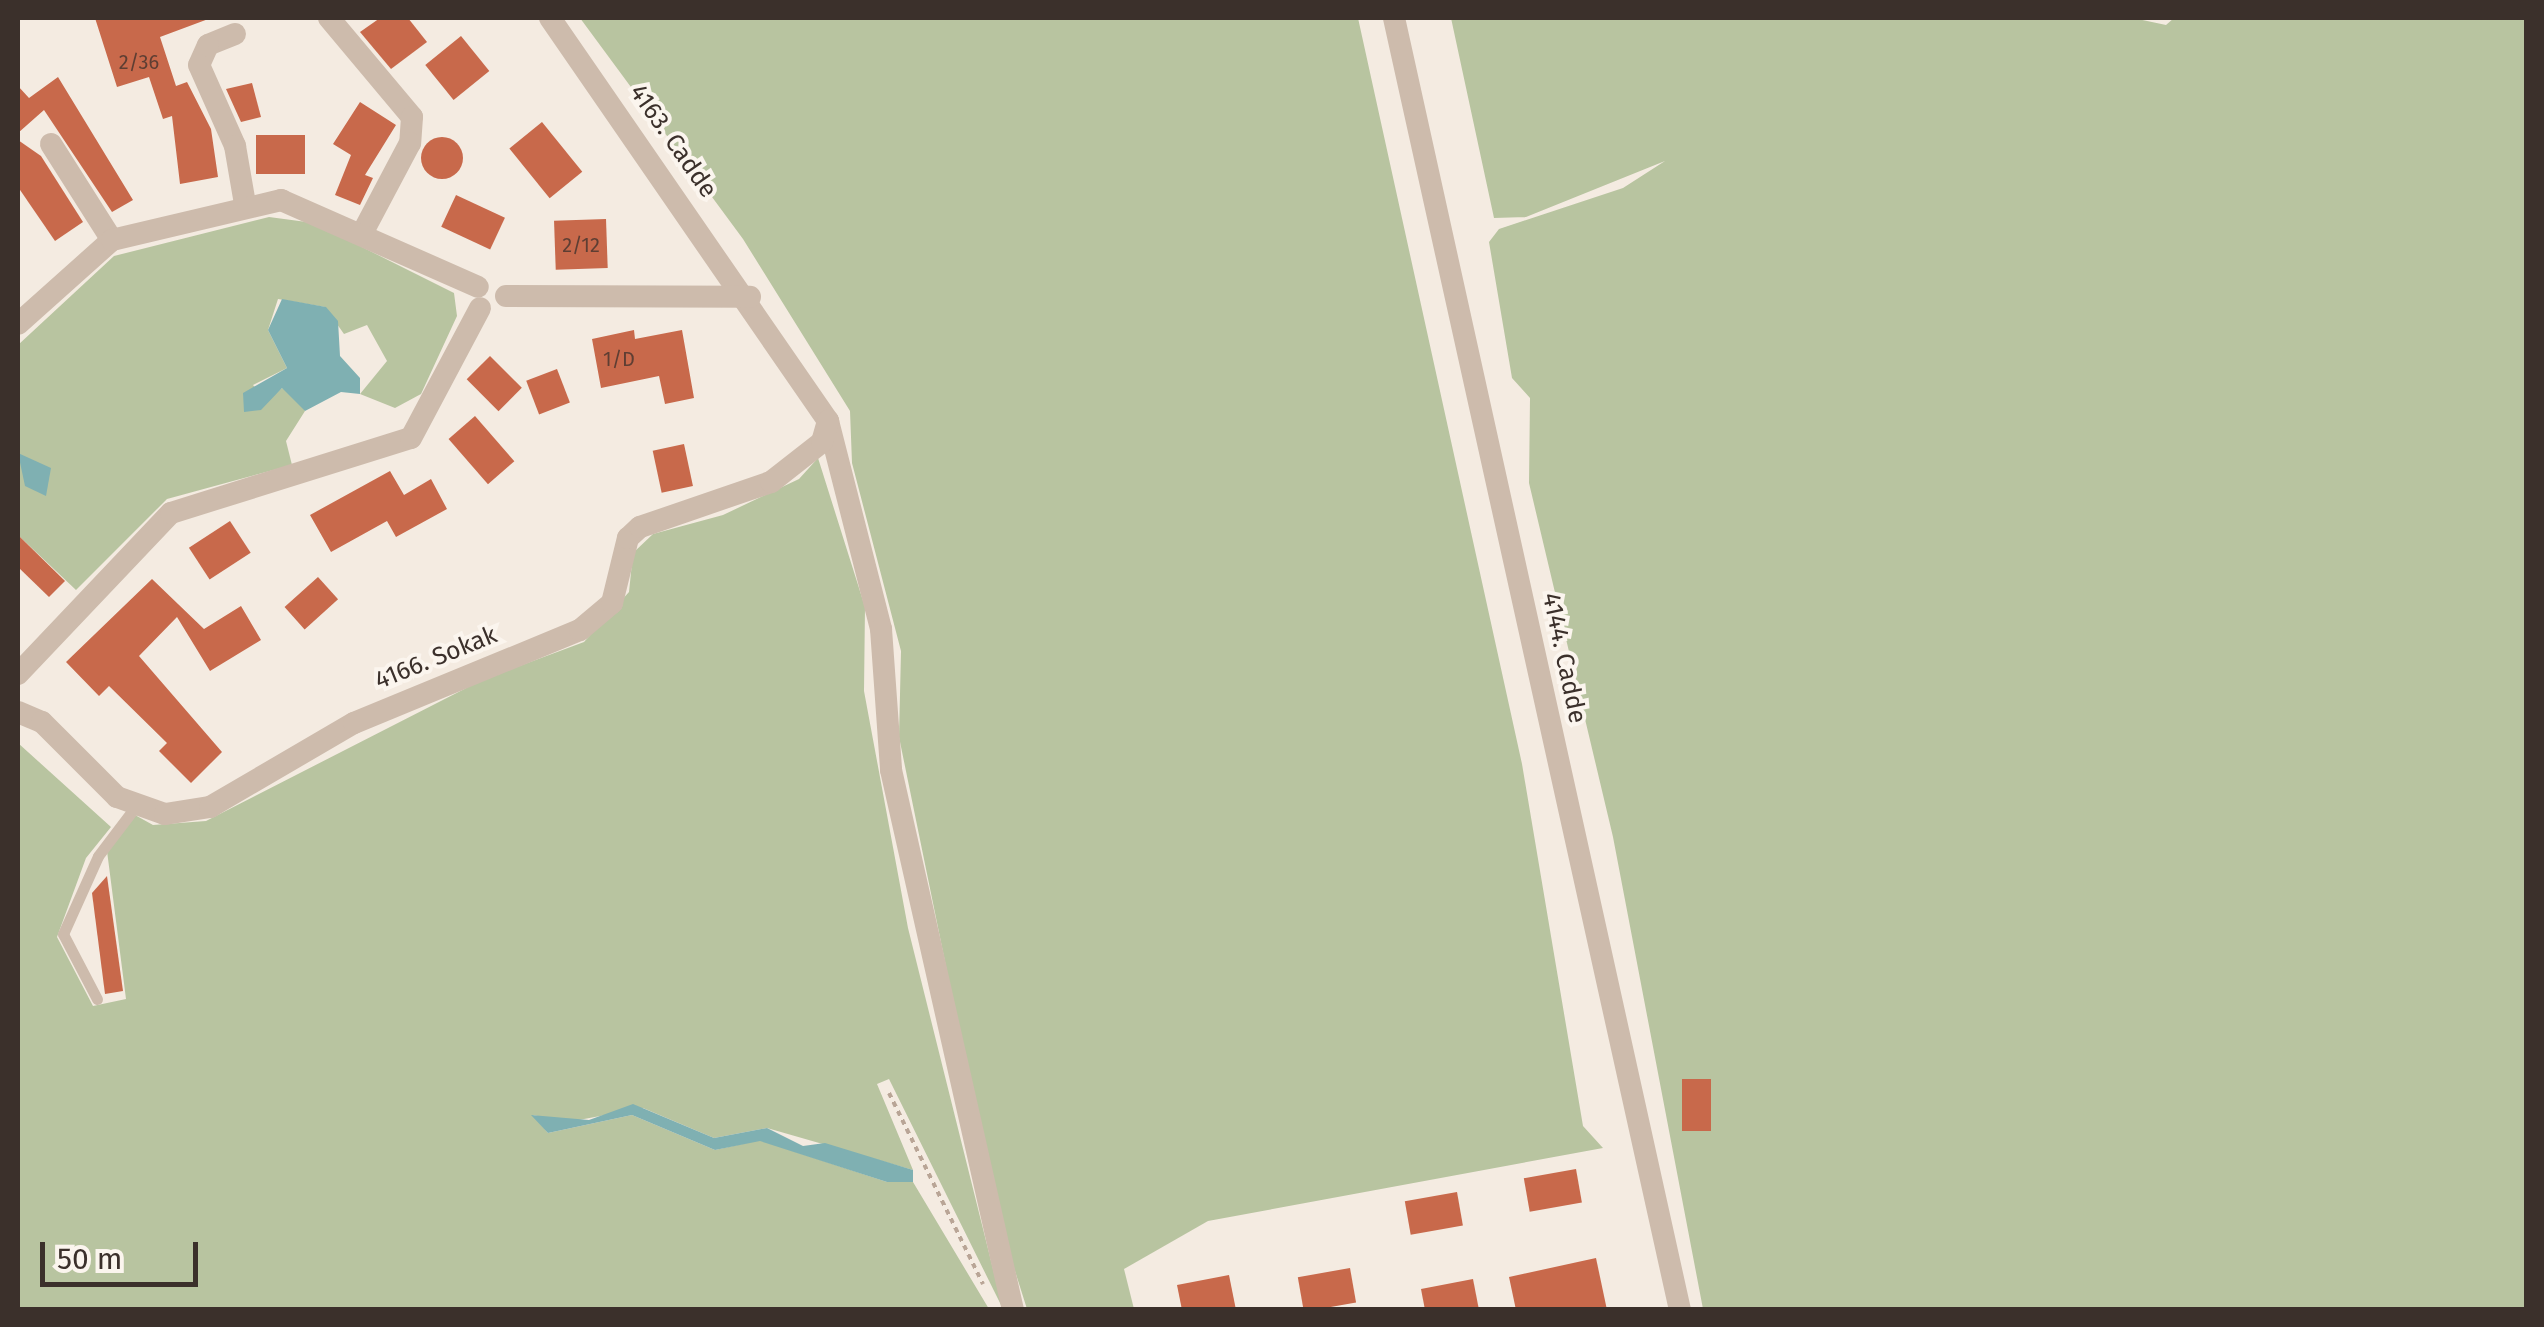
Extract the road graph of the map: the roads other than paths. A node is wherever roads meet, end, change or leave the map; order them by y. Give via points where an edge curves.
1 (328, 18) edge
2 (550, 18) edge
3 (1394, 18) edge
4 (235, 34) dead end
5 (51, 144) dead end
6 (244, 204) junction
7 (364, 230) junction
8 (112, 240) junction
9 (479, 297) junction
10 (750, 297) junction
11 (18, 324) edge
12 (828, 420) junction
13 (18, 674) edge
14 (18, 712) edge
15 (136, 806) junction
16 (97, 999) dead end
17 (1013, 1310) edge
18 (1680, 1310) edge

1 - 7 street via 412,117 410,143
2 - 10 street, 4163. Cadde
3 - 18 street, 4144. Cadde
4 - 6 street via 208,45 199,65 234,146
5 - 8 street
6 - 7 street via 281,200
6 - 8 street
7 - 9 street
8 - 11 street
9 - 10 street via 494,311 506,296
9 - 13 street via 411,438 171,513
10 - 12 street, 4163. Cadde
12 - 15 street, 4166. Sokak via 822,442 771,482 640,527 628,538 612,603 580,630 354,723 210,808 166,814
12 - 17 street, 4163. Cadde via 881,629 891,770
14 - 15 street
15 - 16 lane via 98,856 63,934

